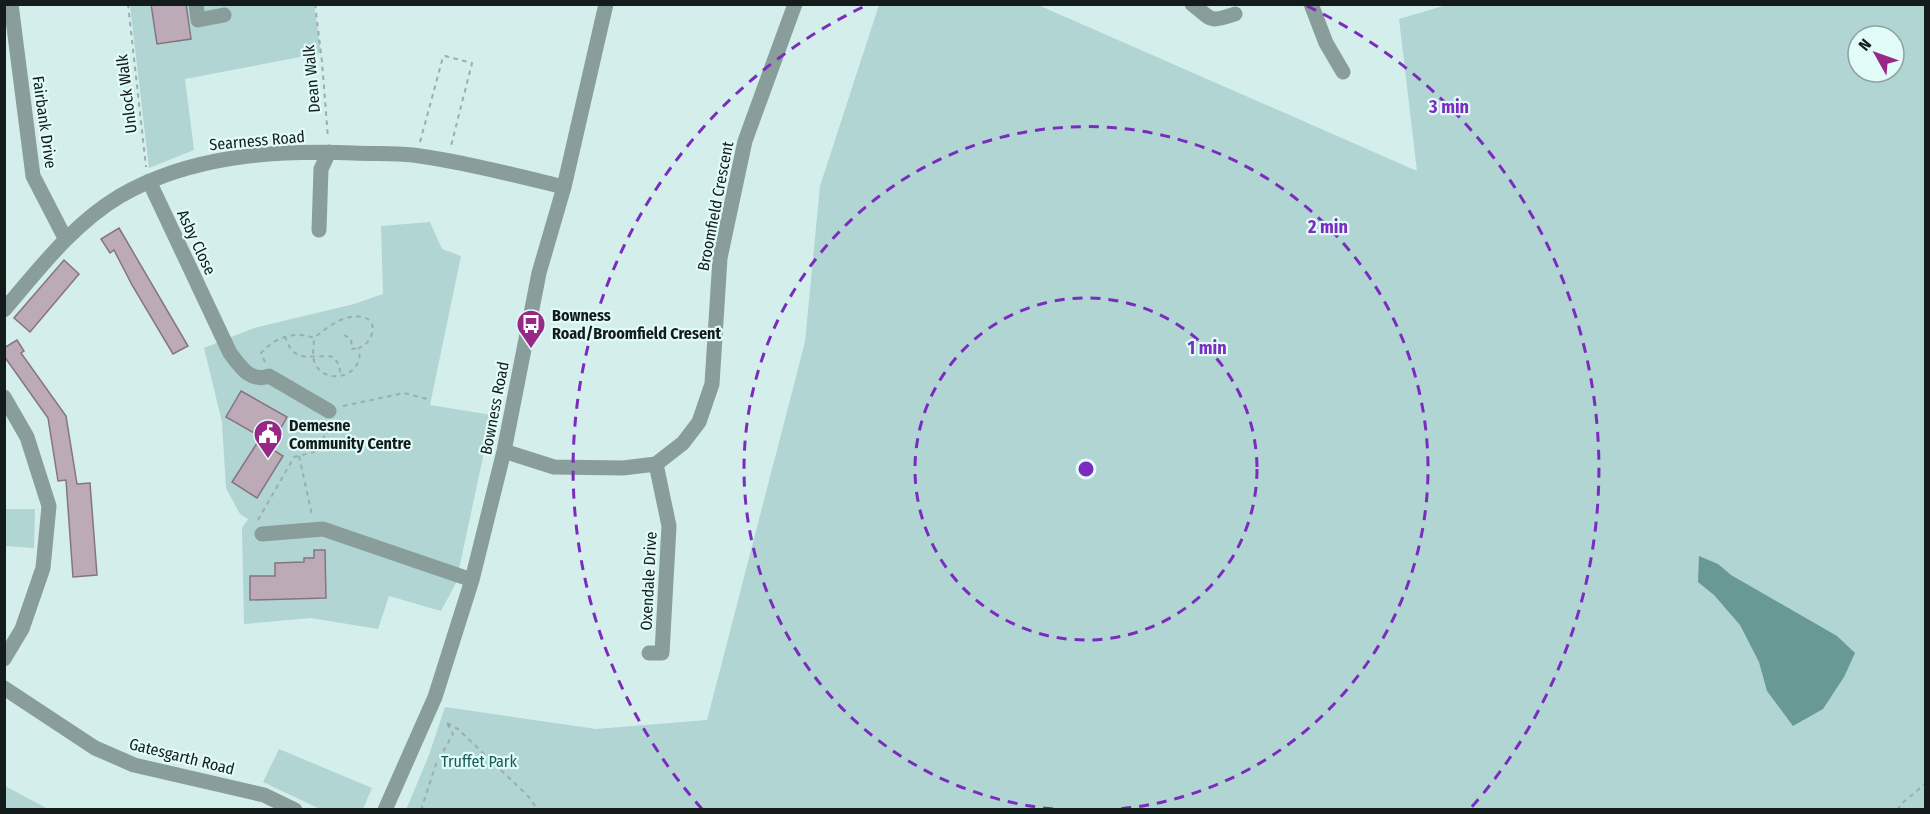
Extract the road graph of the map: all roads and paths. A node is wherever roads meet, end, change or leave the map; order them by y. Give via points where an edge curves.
1 (11, 4) edge
2 (128, 4) edge
3 (196, 4) edge
4 (315, 4) edge
5 (606, 4) edge
6 (795, 4) edge
7 (1192, 4) edge
8 (1311, 4) edge
9 (1235, 14) dead end
10 (224, 15) dead end
11 (1343, 72) dead end
12 (329, 152) junction
13 (416, 156) junction
14 (448, 161) junction
15 (149, 181) junction
16 (564, 187) junction
17 (319, 230) dead end
18 (65, 238) junction
19 (4, 310) edge
20 (344, 335) dead end
21 (285, 336) junction
22 (314, 338) junction
23 (359, 348) junction
24 (313, 357) junction
25 (269, 376) junction
26 (341, 376) junction
27 (4, 397) edge
28 (428, 399) dead end
29 (329, 411) junction
30 (504, 451) junction
31 (299, 456) junction
32 (656, 464) junction
33 (314, 530) junction
34 (262, 534) joint
35 (471, 580) junction
36 (649, 653) dead end
37 (4, 658) edge
38 (4, 688) edge
39 (1926, 745) edge
40 (1926, 755) edge
41 (1926, 783) edge
42 (295, 810) edge
43 (386, 810) edge
44 (421, 810) edge
45 (538, 810) edge
46 (1898, 810) edge

1 - 18 street, Fairbank Drive via 33,176
2 - 15 path, Unlock Walk
3 - 10 street via 198,20
4 - 12 path, Dean Walk
5 - 16 street, Bowness Road
6 - 32 street, Broomfield Crescent via 745,141 720,258 712,384 699,422 683,443
7 - 9 street via 1211,20
8 - 11 street via 1326,43
12 - 13 street, Searness Road
12 - 15 street, Searness Road via 274,153 197,164
12 - 17 street via 321,170
13 - 14 street, Searness Road
13 - 14 path via 445,56 472,63
14 - 16 street, Searness Road
15 - 18 street, Searness Road via 119,197
15 - 25 street, Asby Close via 230,353 250,375 262,379
16 - 30 street, Bowness Road via 539,273
18 - 19 street, Searness Road
20 - 23 path via 351,339 352,349
21 - 22 path
21 - 24 path via 295,354
21 - 25 path via 261,353
22 - 23 path via 340,321 363,316 373,330 366,345
22 - 24 path
23 - 26 path via 358,362 351,373
24 - 26 path via 326,375
24 - 26 path via 334,357
25 - 29 street, Asby Close
27 - 37 street via 27,437 49,506 43,568 22,629
28 - 29 path via 404,393 331,406
29 - 31 path via 326,417 332,424 314,452
30 - 32 street via 554,467 623,468
30 - 35 street, Bowness Road
31 - 33 path
31 - 34 path via 294,457 258,520
32 - 36 street, Oxendale Drive via 669,526 662,653
33 - 34 street
33 - 35 street via 323,529
35 - 43 street, Bowness Road via 435,697
38 - 42 street, Gatesgarth Road via 95,748 134,765 264,795
39 - 40 path
41 - 46 path
44 - 45 path via 436,764 453,734 447,723 458,729

